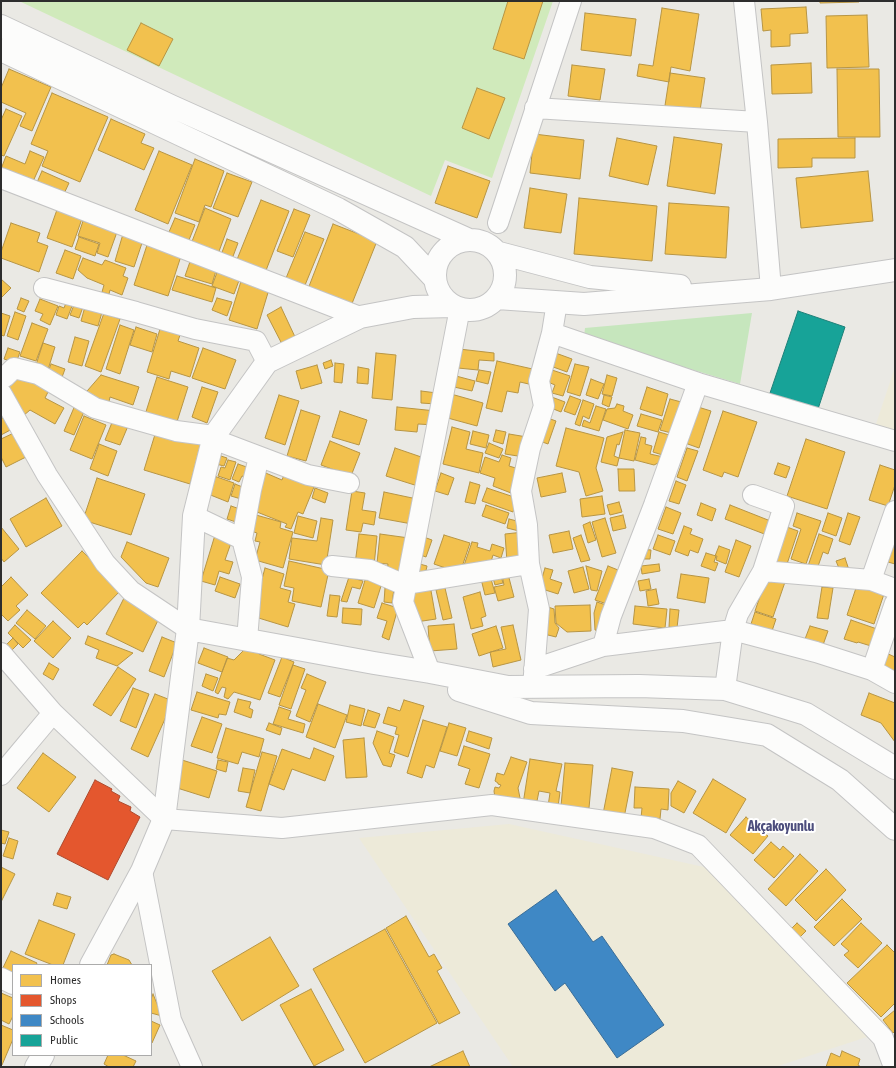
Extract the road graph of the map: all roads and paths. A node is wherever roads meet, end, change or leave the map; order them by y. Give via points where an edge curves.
1 (571, 1) edge
2 (744, 1) edge
3 (1, 26) edge
4 (1, 50) edge
5 (535, 108) junction
6 (757, 122) junction
7 (1, 178) edge
8 (498, 223) dead end
9 (467, 239) junction
10 (499, 253) junction
11 (895, 270) edge
12 (435, 279) junction
13 (44, 288) dead end
14 (771, 289) junction
15 (498, 298) junction
16 (557, 302) junction
17 (457, 307) junction
18 (360, 317) junction
19 (552, 333) junction
20 (267, 362) junction
21 (2, 382) edge
22 (698, 383) junction
23 (213, 438) junction
24 (895, 442) edge
25 (259, 457) junction
26 (349, 483) dead end
27 (754, 495) dead end
28 (895, 511) edge
29 (194, 516) junction
30 (891, 533) edge
31 (242, 539) junction
32 (529, 564) junction
33 (332, 566) dead end
34 (763, 571) junction
35 (871, 580) junction
36 (407, 584) junction
37 (895, 589) edge
38 (895, 603) edge
39 (188, 628) junction
40 (733, 630) junction
41 (247, 640) junction
42 (603, 646) junction
43 (1, 653) edge
44 (374, 663) junction
45 (872, 670) junction
46 (430, 672) junction
47 (534, 678) junction
48 (895, 683) edge
49 (725, 689) junction
50 (53, 713) junction
51 (895, 768) edge
52 (1, 775) edge
53 (164, 819) junction
54 (895, 829) edge
55 (142, 871) junction
56 (92, 964) edge
57 (1, 978) edge
58 (12, 984) edge
59 (42, 1056) edge
60 (36, 1067) edge
61 (192, 1067) edge
62 (894, 1067) edge

1 - 5 street
2 - 6 street
3 - 9 main road via 178,110
4 - 12 main road via 338,209 405,247
5 - 6 street
5 - 8 street
6 - 14 street
7 - 18 street
9 - 10 main road via 479,240
9 - 12 main road via 446,248 439,257
10 - 14 main road via 590,277 690,287
10 - 15 main road via 506,276 504,288
11 - 14 main road
12 - 17 main road via 444,299
13 - 20 street via 195,329 256,341
14 - 16 main road via 584,304
15 - 16 main road
15 - 17 main road via 477,310
16 - 19 street
17 - 18 main road via 413,307
17 - 36 street
18 - 20 main road
19 - 22 street
19 - 32 street via 539,381 544,406 530,448 521,491 527,525
20 - 23 main road
21 - 23 street via 14,368 38,374 95,408 176,431
21 - 39 street via 47,475 105,563 131,591
22 - 24 street
22 - 42 street via 611,616
23 - 25 street
23 - 29 main road
25 - 26 street via 308,475
25 - 31 street
27 - 34 street via 784,506
28 - 30 street
29 - 31 street
29 - 39 main road
30 - 35 street
31 - 41 street via 252,577
32 - 36 street
32 - 47 street via 539,609
33 - 36 street via 370,570
34 - 35 street
34 - 40 street via 738,614
35 - 37 street
36 - 46 street via 403,602
38 - 45 street
39 - 41 main road
39 - 53 main road
40 - 42 street
40 - 45 street
40 - 49 street
41 - 44 main road
42 - 47 street
43 - 50 street
44 - 46 main road
44 - 54 main road via 531,713 683,721 767,735 840,780
45 - 48 street
46 - 47 main road via 508,687
47 - 49 main road
49 - 51 main road via 806,714
50 - 52 street
50 - 53 street
53 - 55 main road
53 - 62 street via 282,828 492,805 654,828 698,846 883,1038
55 - 56 main road
55 - 61 street via 171,1020
57 - 58 street
59 - 60 main road

